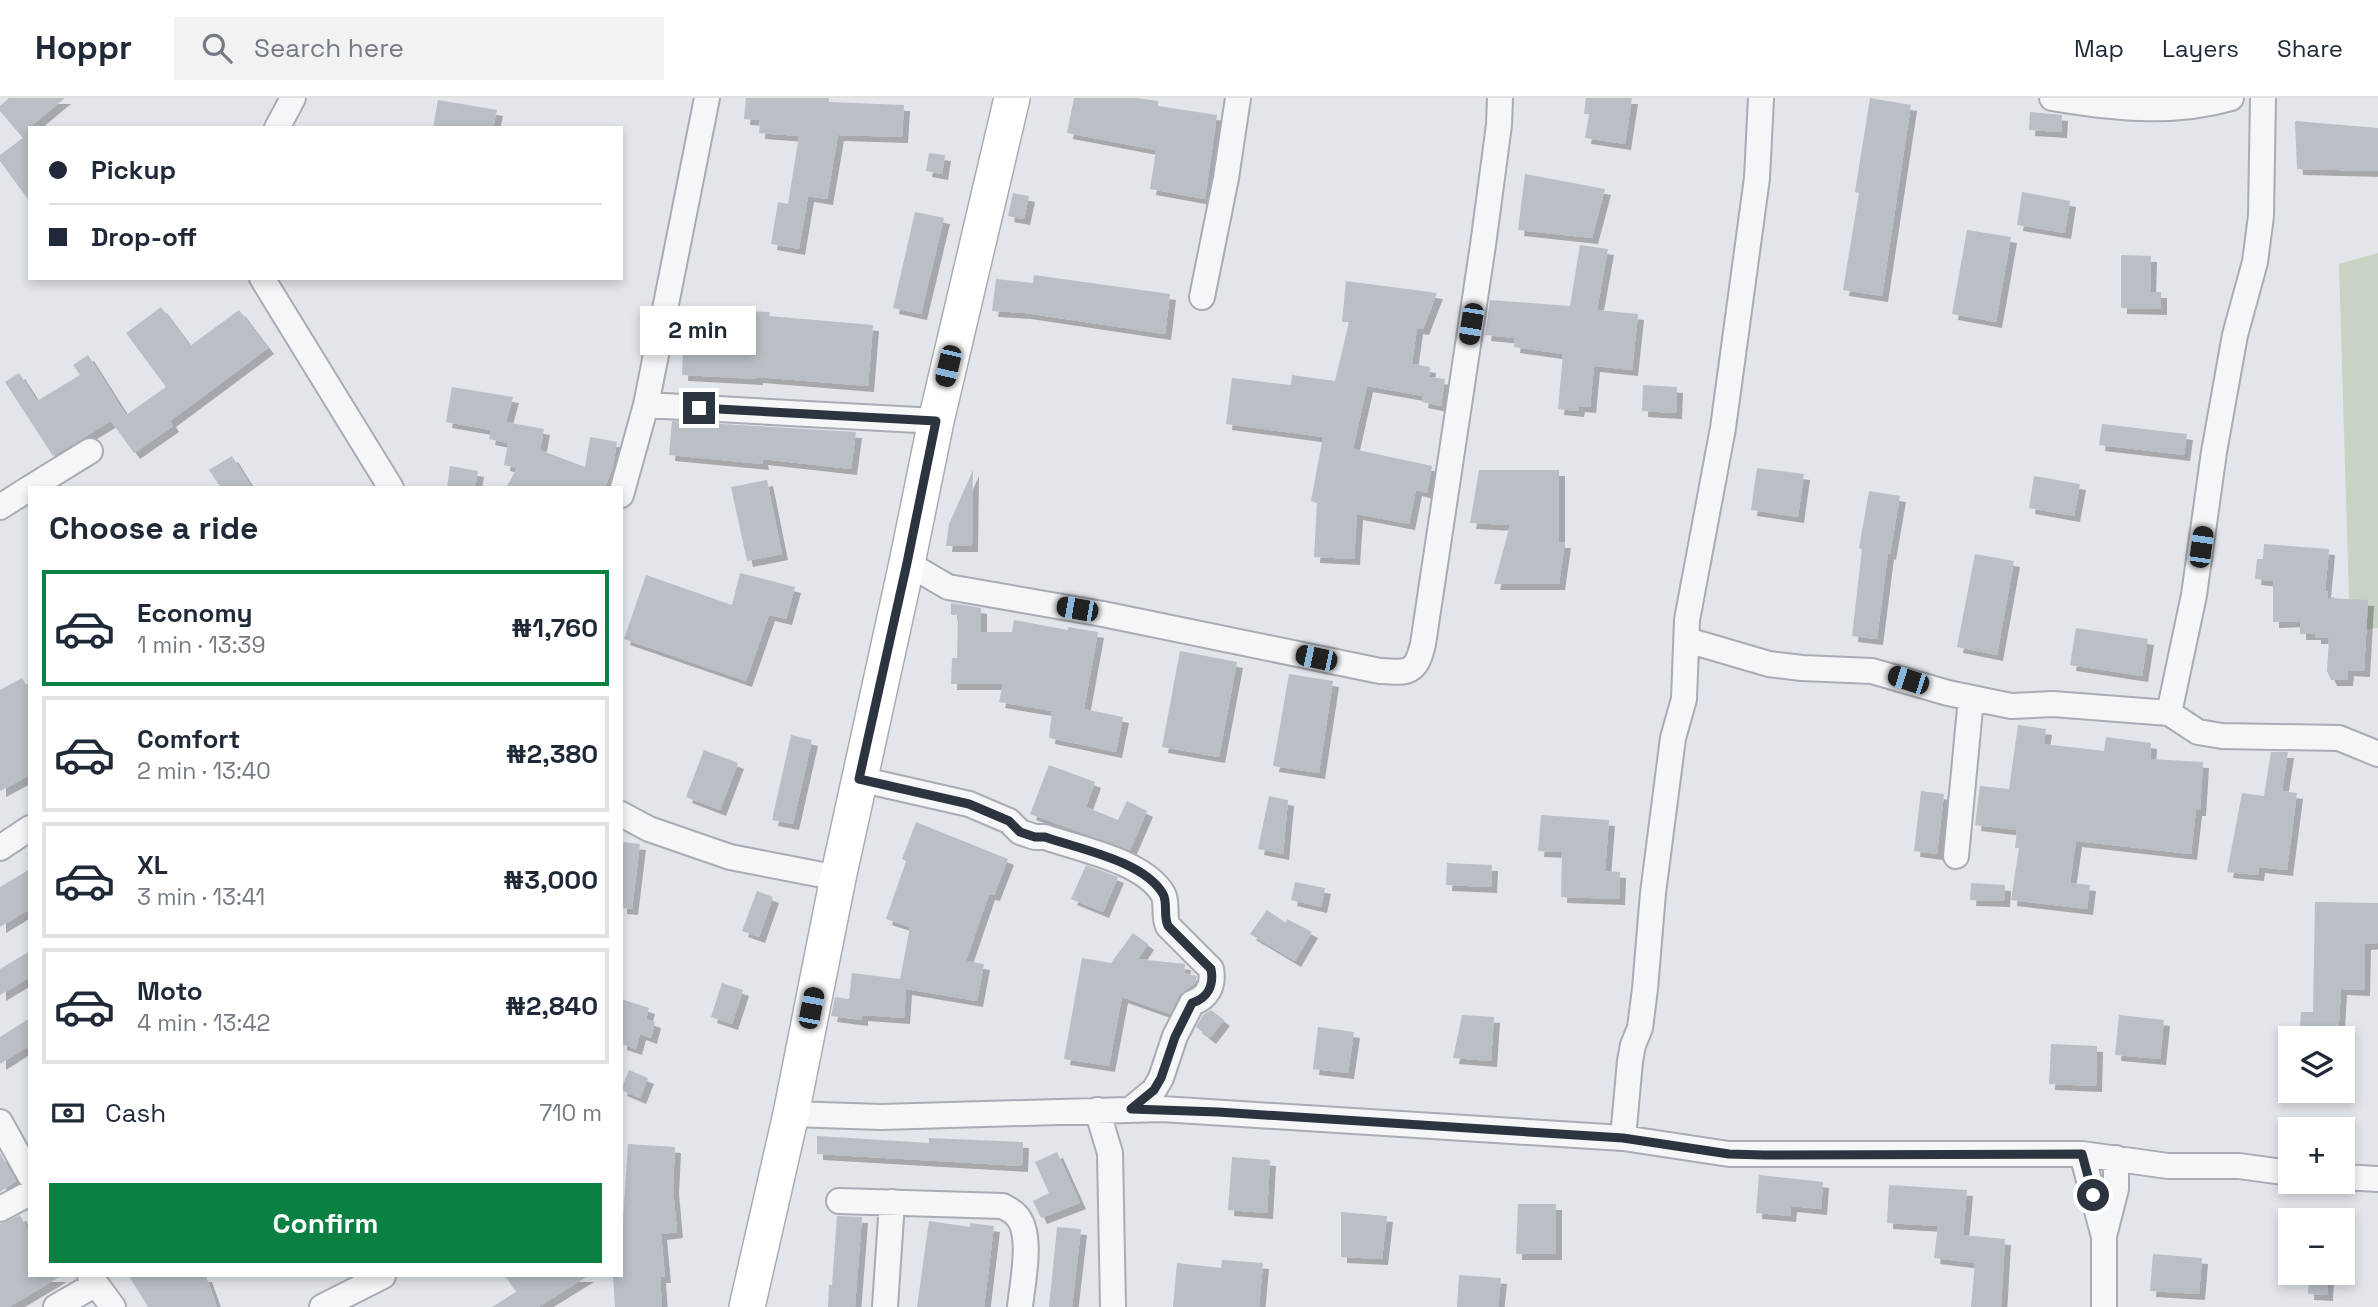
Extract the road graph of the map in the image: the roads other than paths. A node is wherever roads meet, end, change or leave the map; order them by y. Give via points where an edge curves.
1 (293, 98) edge
2 (707, 98) edge
3 (1012, 98) edge
4 (1238, 98) edge
5 (1500, 98) edge
6 (1761, 98) edge
7 (2052, 98) edge
8 (2231, 98) edge
9 (2263, 98) edge
10 (278, 126) edge
11 (263, 280) edge
12 (1202, 297) dead end
13 (646, 405) junction
14 (936, 421) junction
15 (90, 450) dead end
16 (33, 486) edge
17 (390, 486) edge
18 (623, 488) edge
19 (28, 489) edge
20 (0, 507) edge
21 (907, 563) junction
22 (1688, 640) junction
23 (1971, 698) junction
24 (2169, 713) junction
25 (2378, 754) edge
26 (859, 779) junction
27 (623, 815) edge
28 (28, 829) edge
29 (0, 848) edge
30 (1956, 856) dead end
31 (838, 878) junction
32 (1131, 1109) junction
33 (1097, 1110) junction
34 (791, 1114) junction
35 (0, 1122) edge
36 (1623, 1138) junction
37 (2082, 1154) junction
38 (2116, 1158) junction
39 (2278, 1171) edge
40 (28, 1172) edge
41 (2355, 1178) edge
42 (2378, 1179) edge
43 (28, 1195) edge
44 (838, 1201) dead end
45 (892, 1202) junction
46 (0, 1209) edge
47 (2104, 1237) junction
48 (381, 1277) edge
49 (93, 1280) edge
50 (56, 1307) edge
51 (113, 1307) edge
52 (323, 1307) edge
53 (747, 1307) edge
54 (885, 1307) edge
55 (1020, 1307) edge
56 (1112, 1307) edge
57 (2104, 1307) edge

1 - 10 street
2 - 13 street
3 - 14 main road
4 - 12 street
5 - 21 street via 1483,245 1423,644 1419,662 1409,670 1380,671 948,587
6 - 22 street via 1757,177 1741,298 1687,620
7 - 8 street via 2134,109 2193,106
9 - 24 street via 2261,216 2255,262 2235,335 2194,595
11 - 17 street
13 - 14 street
13 - 18 street
14 - 21 main road
15 - 16 street
19 - 20 street
21 - 26 main road
22 - 23 street via 1769,664 1872,671
22 - 36 street via 1684,699 1673,738
23 - 24 street via 2011,706 2053,704
23 - 30 street
24 - 25 street via 2198,732 2339,738
26 - 31 main road
26 - 32 street via 969,804 1009,821 1020,832 1133,867 1162,892 1168,926 1212,975 1208,995 1192,1003 1154,1090
27 - 31 street via 730,857
28 - 29 street
31 - 34 main road
32 - 33 street
32 - 36 street
33 - 34 street via 881,1117
33 - 56 street via 1110,1153
34 - 53 main road
35 - 40 street
36 - 37 street via 1729,1154
37 - 38 street
37 - 47 street
38 - 39 street via 2168,1166
38 - 47 street via 2116,1189
41 - 42 street
43 - 46 street
44 - 45 street
45 - 54 street
45 - 55 street via 1003,1206 1017,1215 1026,1244
47 - 57 street
48 - 52 street
49 - 50 street
49 - 51 street

